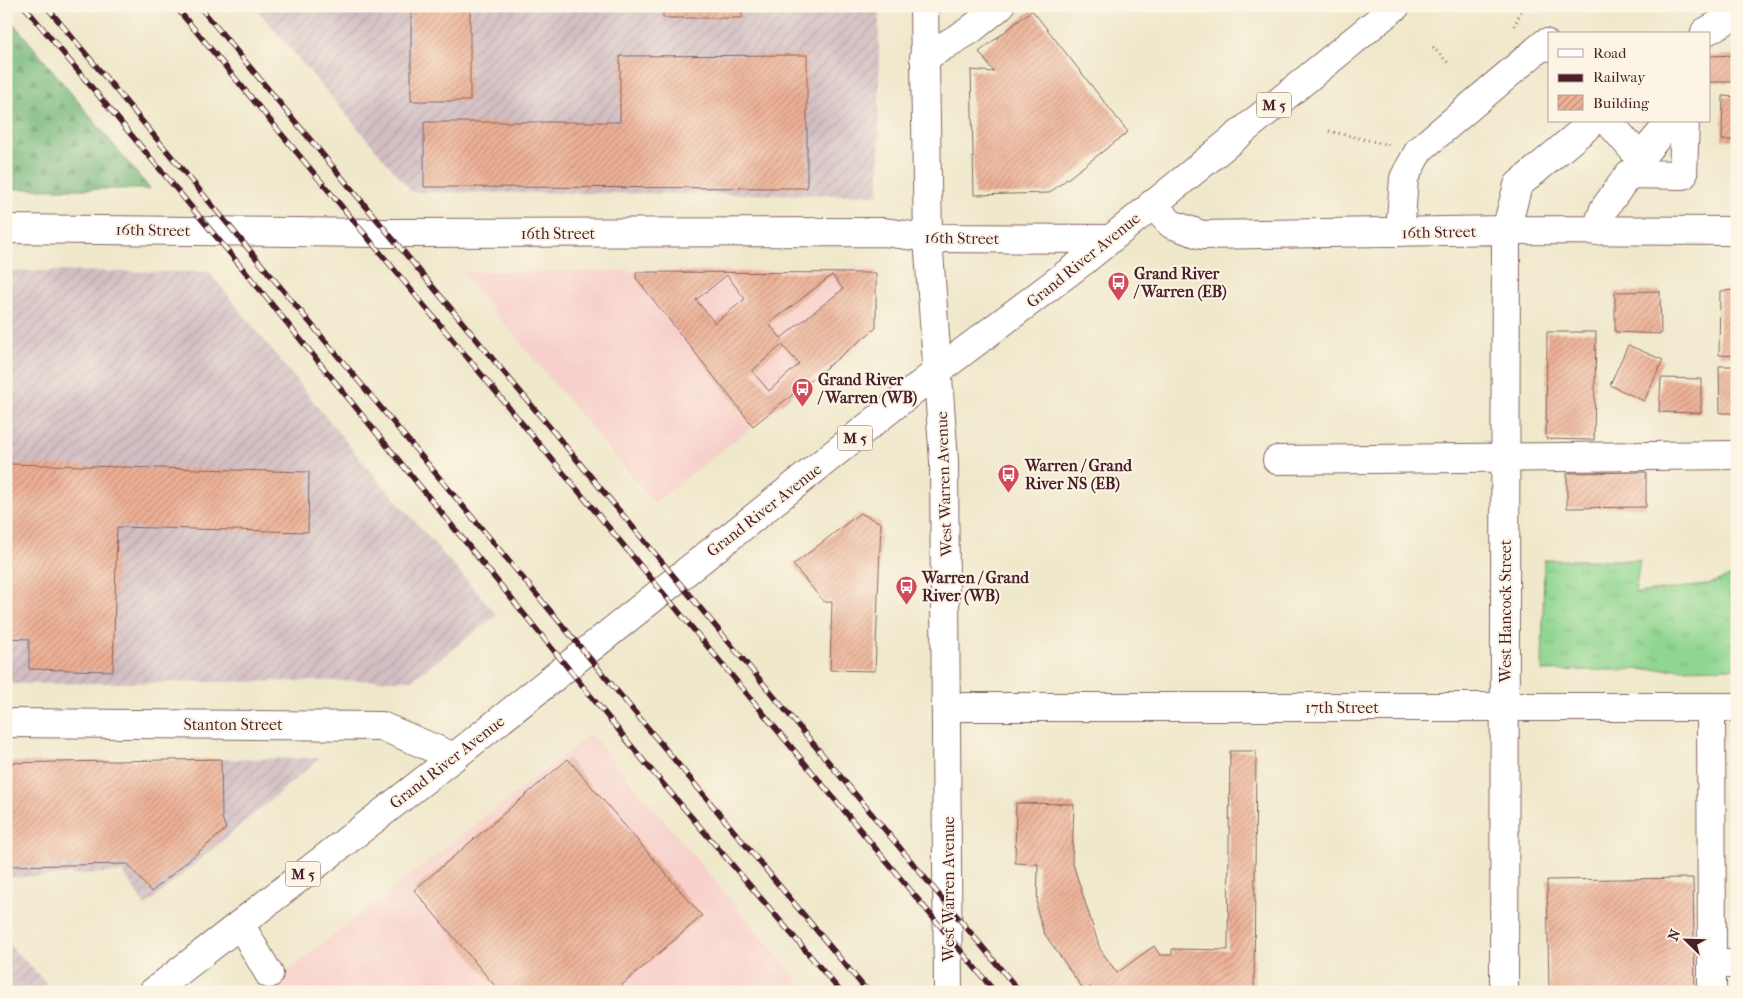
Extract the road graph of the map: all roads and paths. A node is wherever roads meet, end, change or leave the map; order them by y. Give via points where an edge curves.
1 (924, 6) edge
2 (1000, 6) edge
3 (1396, 6) edge
4 (1524, 6) edge
5 (1737, 14) edge
6 (1514, 26) dead end
7 (1706, 32) edge
8 (1710, 33) edge
9 (1737, 33) edge
10 (1548, 46) edge
11 (1433, 47) dead end
12 (924, 58) junction
13 (1450, 66) dead end
14 (1593, 122) edge
15 (1609, 122) edge
16 (1670, 122) edge
17 (1685, 122) edge
18 (1329, 131) dead end
19 (1391, 146) dead end
20 (1635, 166) junction
21 (1152, 204) junction
22 (6, 229) edge
23 (1506, 230) junction
24 (1596, 230) junction
25 (1737, 231) edge
26 (1400, 232) junction
27 (928, 238) junction
28 (1109, 239) junction
29 (940, 370) junction
30 (1737, 456) edge
31 (1505, 457) junction
32 (1277, 460) dead end
33 (948, 707) junction
34 (1504, 707) junction
35 (1724, 707) edge
36 (6, 723) edge
37 (454, 757) junction
38 (240, 924) junction
39 (1724, 964) edge
40 (269, 974) dead end
41 (153, 992) edge
42 (948, 992) edge
43 (1504, 992) edge
44 (1712, 992) edge

1 - 12 street, West Warren Avenue
2 - 12 street via 969,31
3 - 21 street, Grand River Avenue / M 5
4 - 6 path
5 - 7 street
8 - 9 street
10 - 26 street via 1546,43 1419,150 1404,178
11 - 13 path
12 - 27 street, West Warren Avenue
14 - 23 street, West Hancock Street via 1518,185
15 - 20 street
16 - 20 street
17 - 20 street via 1683,175
18 - 19 path
20 - 24 street via 1604,209
21 - 26 street, 16th Street via 1171,224 1202,234
21 - 28 street, Grand River Avenue / M 5
22 - 27 street, 16th Street via 380,233 884,232
23 - 24 street, 16th Street
23 - 26 street, 16th Street
23 - 31 street, West Hancock Street
24 - 25 street, 16th Street
27 - 28 street, 16th Street
27 - 29 street, West Warren Avenue
28 - 29 street, Grand River Avenue / M 5 via 1041,295
29 - 33 street, West Warren Avenue
29 - 37 street, Grand River Avenue / M 5
30 - 31 street
31 - 32 street
31 - 34 street, West Hancock Street
33 - 34 street, 17th Street
33 - 42 street, West Warren Avenue
34 - 35 street, 17th Street
34 - 43 street, West Hancock Street
35 - 39 street
36 - 37 street, Stanton Street via 381,726
37 - 38 street, Grand River Avenue / M 5
38 - 40 street
38 - 41 street, Grand River Avenue / M 5
39 - 44 street

